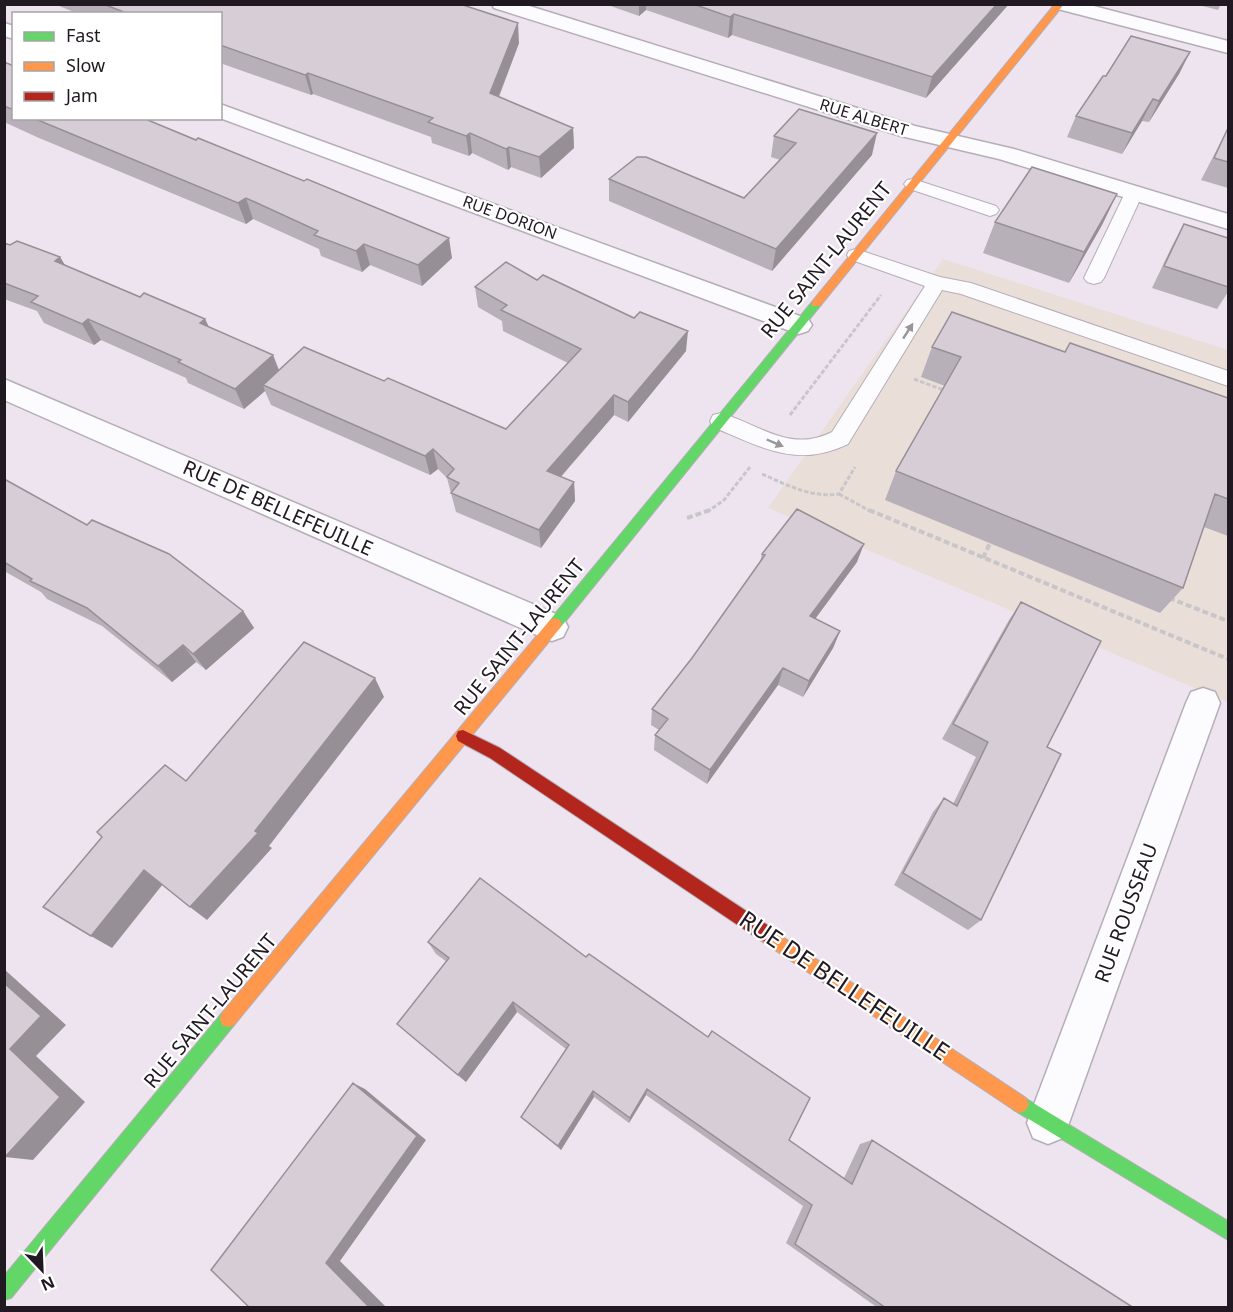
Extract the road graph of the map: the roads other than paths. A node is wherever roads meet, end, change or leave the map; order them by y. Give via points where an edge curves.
1 (501, 4) edge
2 (1060, 4) edge
3 (1228, 47) edge
4 (222, 111) edge
5 (949, 141) junction
6 (913, 184) junction
7 (1134, 194) junction
8 (990, 210) dead end
9 (1228, 222) edge
10 (856, 255) junction
11 (1094, 278) dead end
12 (937, 283) junction
13 (799, 325) junction
14 (1228, 379) edge
15 (4, 389) edge
16 (721, 421) junction
17 (552, 627) junction
18 (1203, 703) dead end
19 (463, 735) junction
20 (1048, 1123) junction
21 (1228, 1231) edge
22 (4, 1291) edge

1 - 5 street, RUE ALBERT
2 - 3 street
2 - 5 street, RUE SAINT-LAURENT
4 - 13 street, RUE DORION
5 - 6 street, RUE SAINT-LAURENT
5 - 7 street, RUE ALBERT via 1006,154 1070,185
6 - 8 lane
6 - 10 street, RUE SAINT-LAURENT
7 - 9 street, RUE ALBERT
7 - 11 lane
10 - 12 lane
10 - 13 street, RUE SAINT-LAURENT
12 - 14 lane via 964,288
16 -> 12 lane via 786,448 810,449 840,438
13 - 16 street, RUE SAINT-LAURENT
15 - 17 street, RUE DE BELLEFEUILLE
16 - 17 street, RUE SAINT-LAURENT
17 - 19 street, RUE SAINT-LAURENT
18 - 20 street, RUE ROUSSEAU
19 - 20 street, RUE DE BELLEFEUILLE
19 - 22 street, RUE SAINT-LAURENT
20 - 21 street, RUE DE BELLEFEUILLE

